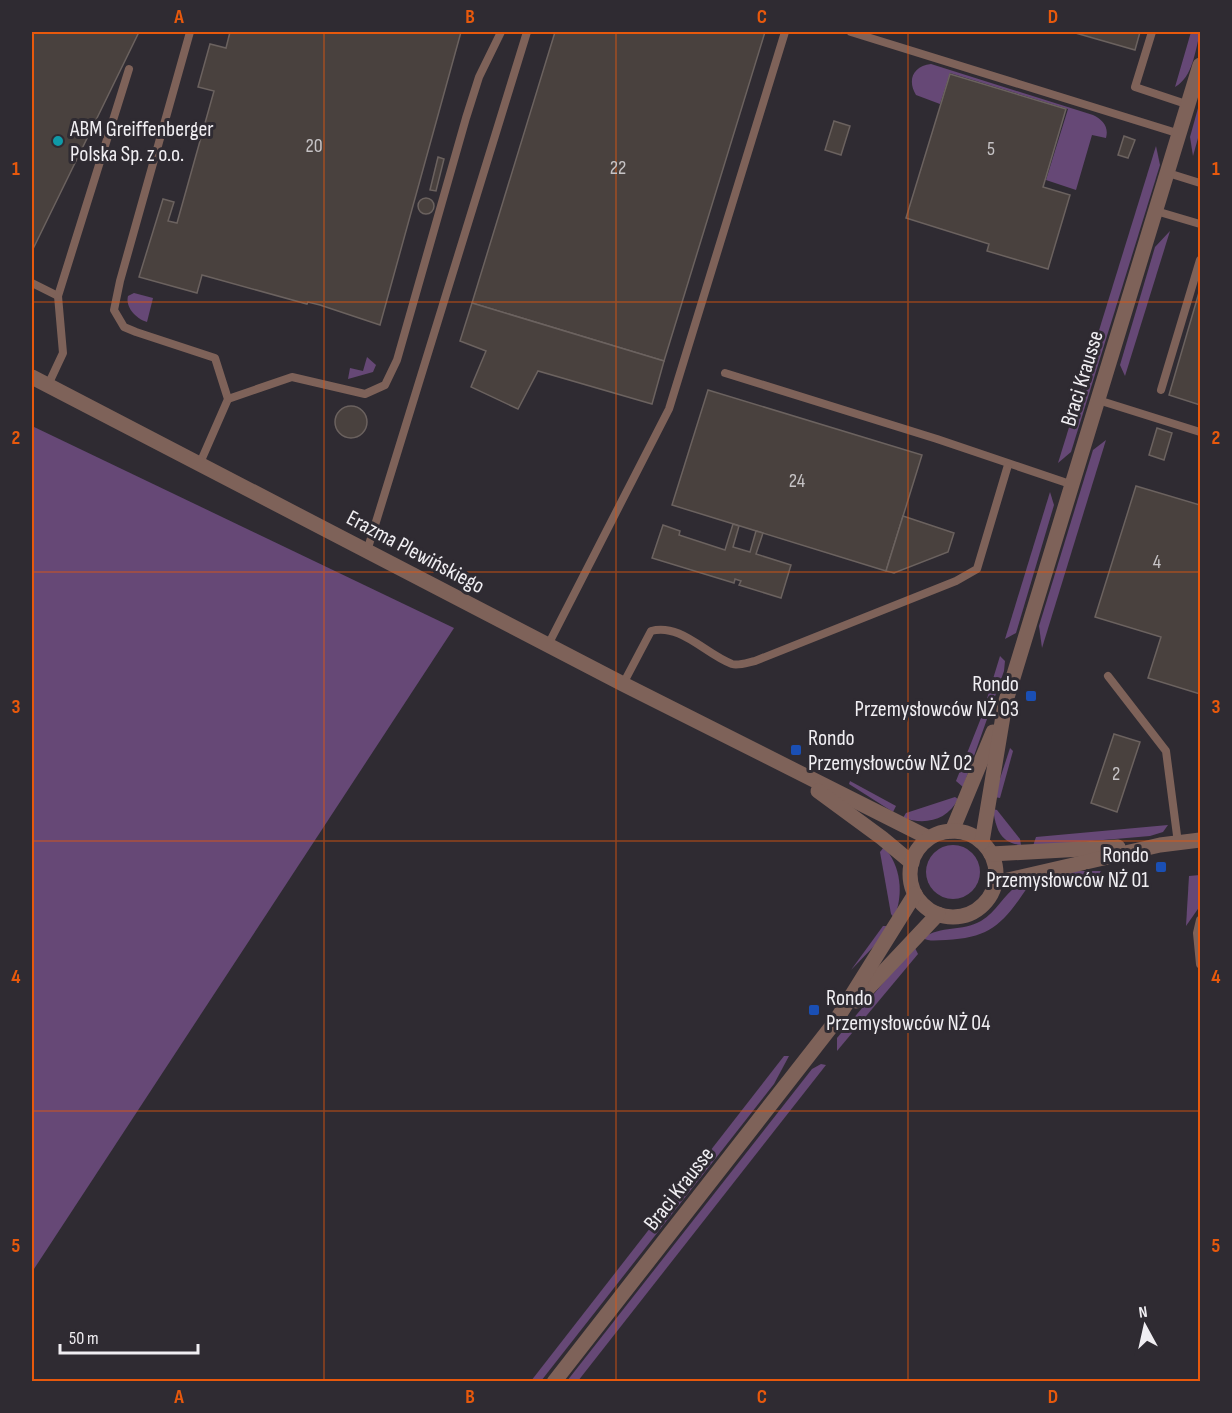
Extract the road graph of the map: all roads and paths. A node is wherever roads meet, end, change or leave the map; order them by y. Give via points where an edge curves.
1 (190, 32) edge
2 (501, 32) edge
3 (527, 32) edge
4 (785, 32) edge
5 (851, 32) edge
6 (1152, 32) edge
7 (1200, 65) edge
8 (129, 69) dead end
9 (1189, 105) junction
10 (1180, 134) junction
11 (1168, 173) junction
12 (1200, 183) edge
13 (1156, 211) junction
14 (1200, 224) edge
15 (1200, 260) edge
16 (32, 283) edge
17 (58, 296) junction
18 (725, 373) dead end
19 (32, 377) edge
20 (48, 385) junction
21 (1161, 390) dead end
22 (228, 399) junction
23 (1098, 400) junction
24 (1200, 432) edge
25 (200, 463) junction
26 (1008, 465) junction
27 (1073, 485) junction
28 (367, 551) junction
29 (548, 645) junction
30 (1108, 676) dead end
31 (623, 684) junction
32 (1005, 704) junction
33 (781, 765) junction
34 (952, 831) junction
35 (930, 838) junction
36 (1200, 840) edge
37 (1178, 843) junction
38 (1160, 845) junction
39 (986, 848) junction
40 (912, 863) junction
41 (995, 883) junction
42 (915, 894) junction
43 (938, 914) junction
44 (1200, 920) edge
45 (1200, 964) edge
46 (835, 1022) junction
47 (554, 1382) edge

1 - 22 lane via 114,310 124,327 215,358
2 - 22 lane via 479,77 397,360 385,385 365,394 292,377
3 - 28 lane
4 - 29 lane via 669,409
5 - 10 lane
6 - 9 lane via 1135,87
7 - 9 street, Braci Krausse
8 - 17 lane
9 - 10 street, Braci Krausse
10 - 11 street, Braci Krausse
11 - 12 lane
11 - 13 street, Braci Krausse
13 - 14 lane
13 - 23 street, Braci Krausse
15 - 21 lane
16 - 17 lane
17 - 20 lane via 63,353
18 - 26 lane
19 - 20 street, Erazma Plewińskiego
20 - 25 street, Erazma Plewińskiego
22 - 25 lane
23 - 24 lane
23 - 27 street, Braci Krausse
25 - 28 street, Erazma Plewińskiego
26 - 27 lane
26 - 31 lane via 977,569 956,581 755,661 734,665 678,633 663,628 651,631
27 - 32 street, Braci Krausse
28 - 29 street, Erazma Plewińskiego
29 - 31 street, Erazma Plewińskiego
30 - 37 lane via 1166,751
31 - 33 street, Erazma Plewińskiego
32 - 34 street, Braci Krausse
32 - 39 street, Braci Krausse
33 - 35 street, Erazma Plewińskiego
33 - 40 street, Erazma Plewińskiego
34 - 35 street
34 - 39 street via 963,832
35 - 40 street via 918,849
36 - 37 street
37 - 38 street
38 - 39 street
38 - 41 street
39 - 41 street via 996,873
40 - 42 street
41 - 43 street via 986,902 969,914
42 - 43 street
42 - 46 street, Braci Krausse
43 - 46 street, Braci Krausse
44 - 45 lane
46 - 47 street, Braci Krausse

